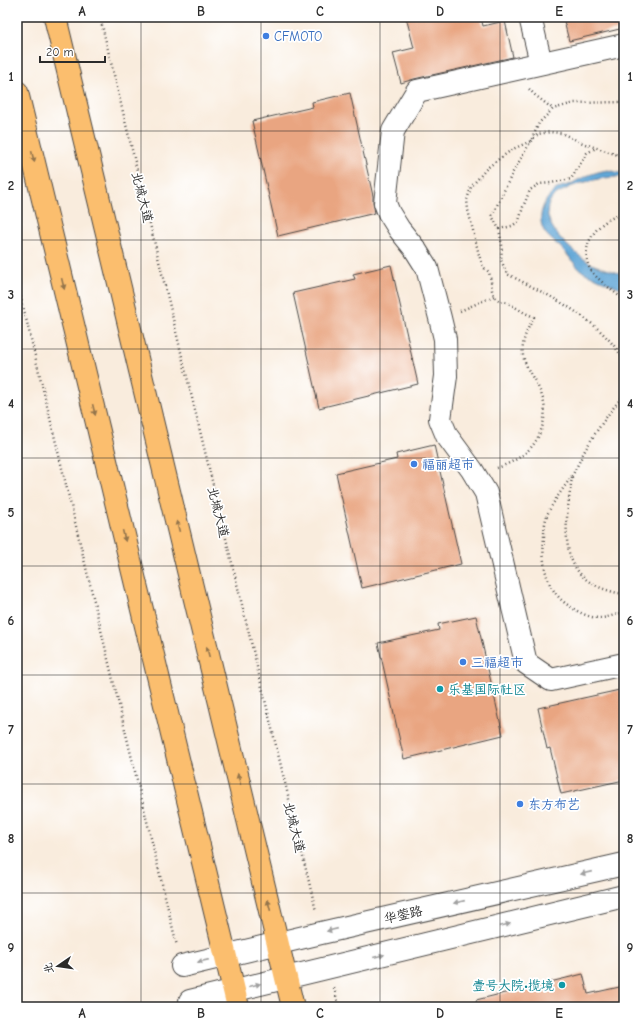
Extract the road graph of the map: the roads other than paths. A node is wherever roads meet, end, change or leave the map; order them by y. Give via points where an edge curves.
1 (55, 17) edge
2 (530, 17) edge
3 (624, 44) edge
4 (541, 63) junction
5 (17, 92) edge
6 (624, 664) edge
7 (624, 864) edge
8 (624, 896) edge
9 (278, 943) junction
10 (225, 956) junction
11 (182, 966) road end
12 (286, 978) junction
13 (236, 999) edge
14 (190, 1001) dead end
15 (293, 1007) edge

9 -> 1 highway
2 - 4 street
3 - 4 street
4 - 6 street via 417,91 393,131 385,204 399,229 427,268 445,339 446,376 440,419 447,436 486,493 526,663 551,680
5 -> 10 highway
7 -> 9 street, 华蓥路
12 -> 8 street
9 - 10 street, 华蓥路
9 - 12 highway
10 -> 11 street, 华蓥路
10 - 13 highway
13 -> 12 street
12 - 15 highway
13 - 14 street

